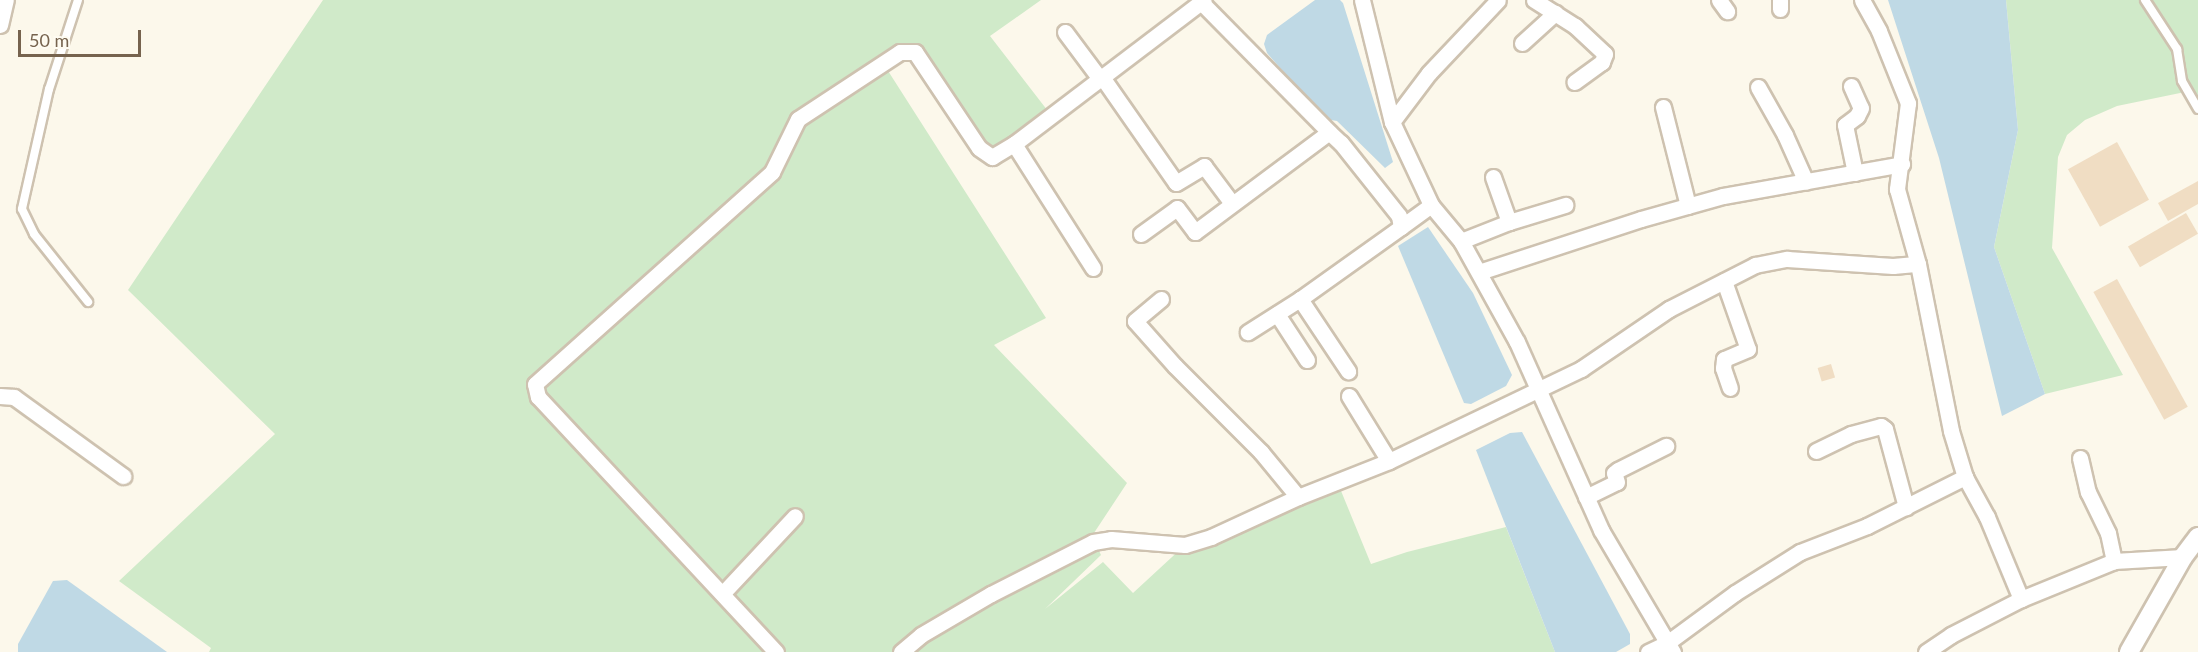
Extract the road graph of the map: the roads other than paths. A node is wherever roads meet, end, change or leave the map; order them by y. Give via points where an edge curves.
1 (6, 0) edge
2 (78, 0) edge
3 (1362, 0) edge
4 (1498, 0) edge
5 (1534, 0) edge
6 (1862, 0) edge
7 (2145, 0) edge
8 (1203, 1) edge
9 (1555, 13) junction
10 (0, 25) edge
11 (1065, 32) dead end
12 (1521, 43) dead end
13 (1101, 78) junction
14 (1574, 82) dead end
15 (1851, 86) dead end
16 (1758, 87) dead end
17 (1663, 107) dead end
18 (2198, 110) edge
19 (1392, 122) junction
20 (1329, 132) junction
21 (1014, 144) junction
22 (1902, 164) junction
23 (1855, 173) junction
24 (1493, 177) dead end
25 (1806, 182) junction
26 (1231, 202) junction
27 (1431, 205) junction
28 (1565, 205) dead end
29 (1688, 206) junction
30 (1509, 222) junction
31 (1401, 227) junction
32 (1141, 234) dead end
33 (1461, 241) junction
34 (1918, 264) junction
35 (1094, 268) dead end
36 (1479, 272) junction
37 (1724, 281) junction
38 (1161, 299) dead end
39 (1300, 299) junction
40 (88, 302) dead end
41 (1277, 314) junction
42 (1248, 332) dead end
43 (1307, 360) dead end
44 (1348, 370) dead end
45 (1537, 388) junction
46 (1730, 388) dead end
47 (0, 396) edge
48 (1349, 396) dead end
49 (1666, 447) dead end
50 (1816, 450) dead end
51 (2080, 458) dead end
52 (1389, 461) junction
53 (123, 476) dead end
54 (1965, 477) junction
55 (1298, 497) junction
56 (1586, 497) junction
57 (1906, 507) junction
58 (795, 516) dead end
59 (2198, 537) edge
60 (2183, 557) junction
61 (2114, 561) junction
62 (723, 593) junction
63 (2021, 599) junction
64 (1670, 647) edge
65 (776, 652) edge
66 (901, 652) edge
67 (1648, 652) edge
68 (1926, 652) edge
69 (2129, 652) edge

1 - 10 street
2 - 40 lane via 49,89 22,209 34,234
3 - 19 street
4 - 19 street via 1429,73
5 - 9 street
6 - 22 street via 1880,31 1908,103
7 - 18 lane via 2177,49 2182,81
8 - 13 street
8 - 20 street
9 - 12 street
9 - 14 street via 1605,54 1602,62
11 - 13 street
13 - 21 street
13 - 26 street via 1176,183 1204,166
15 - 23 street via 1861,108 1845,125
16 - 25 street
17 - 29 street
19 - 27 street
20 - 26 street
20 - 31 street via 1399,216
21 - 35 street
21 - 62 street via 999,155 985,154 920,57 915,52 900,52 798,119 772,172 535,384 538,397
22 - 23 street
22 - 34 street via 1897,189
23 - 25 street
24 - 30 street
25 - 29 street
26 - 32 street via 1195,231 1177,208
27 - 31 street
27 - 33 street
28 - 30 street
29 - 36 street
30 - 33 street
31 - 39 street
33 - 36 street
34 - 37 street via 1787,259 1755,266
34 - 54 street via 1951,431
36 - 45 street
37 - 45 street via 1669,309 1581,369
37 - 46 street via 1748,349 1724,359
38 - 55 street via 1135,321 1261,452
39 - 41 street
39 - 44 street
41 - 42 street
41 - 43 street
45 - 52 street
45 - 56 street
47 - 53 street via 14,397
48 - 52 street
49 - 56 street via 1618,470 1614,473 1617,482
50 - 57 street via 1881,426
51 - 61 street via 2088,492 2108,533
52 - 55 street
54 - 57 street
54 - 63 street via 1987,517
55 - 66 street via 1185,545 1111,539 1093,542 991,594 921,635
56 - 64 street via 1601,530
57 - 64 street via 1800,552 1735,592
58 - 62 street
59 - 60 street
60 - 61 street
60 - 69 street
61 - 63 street
62 - 65 street
63 - 68 street
64 - 67 street

